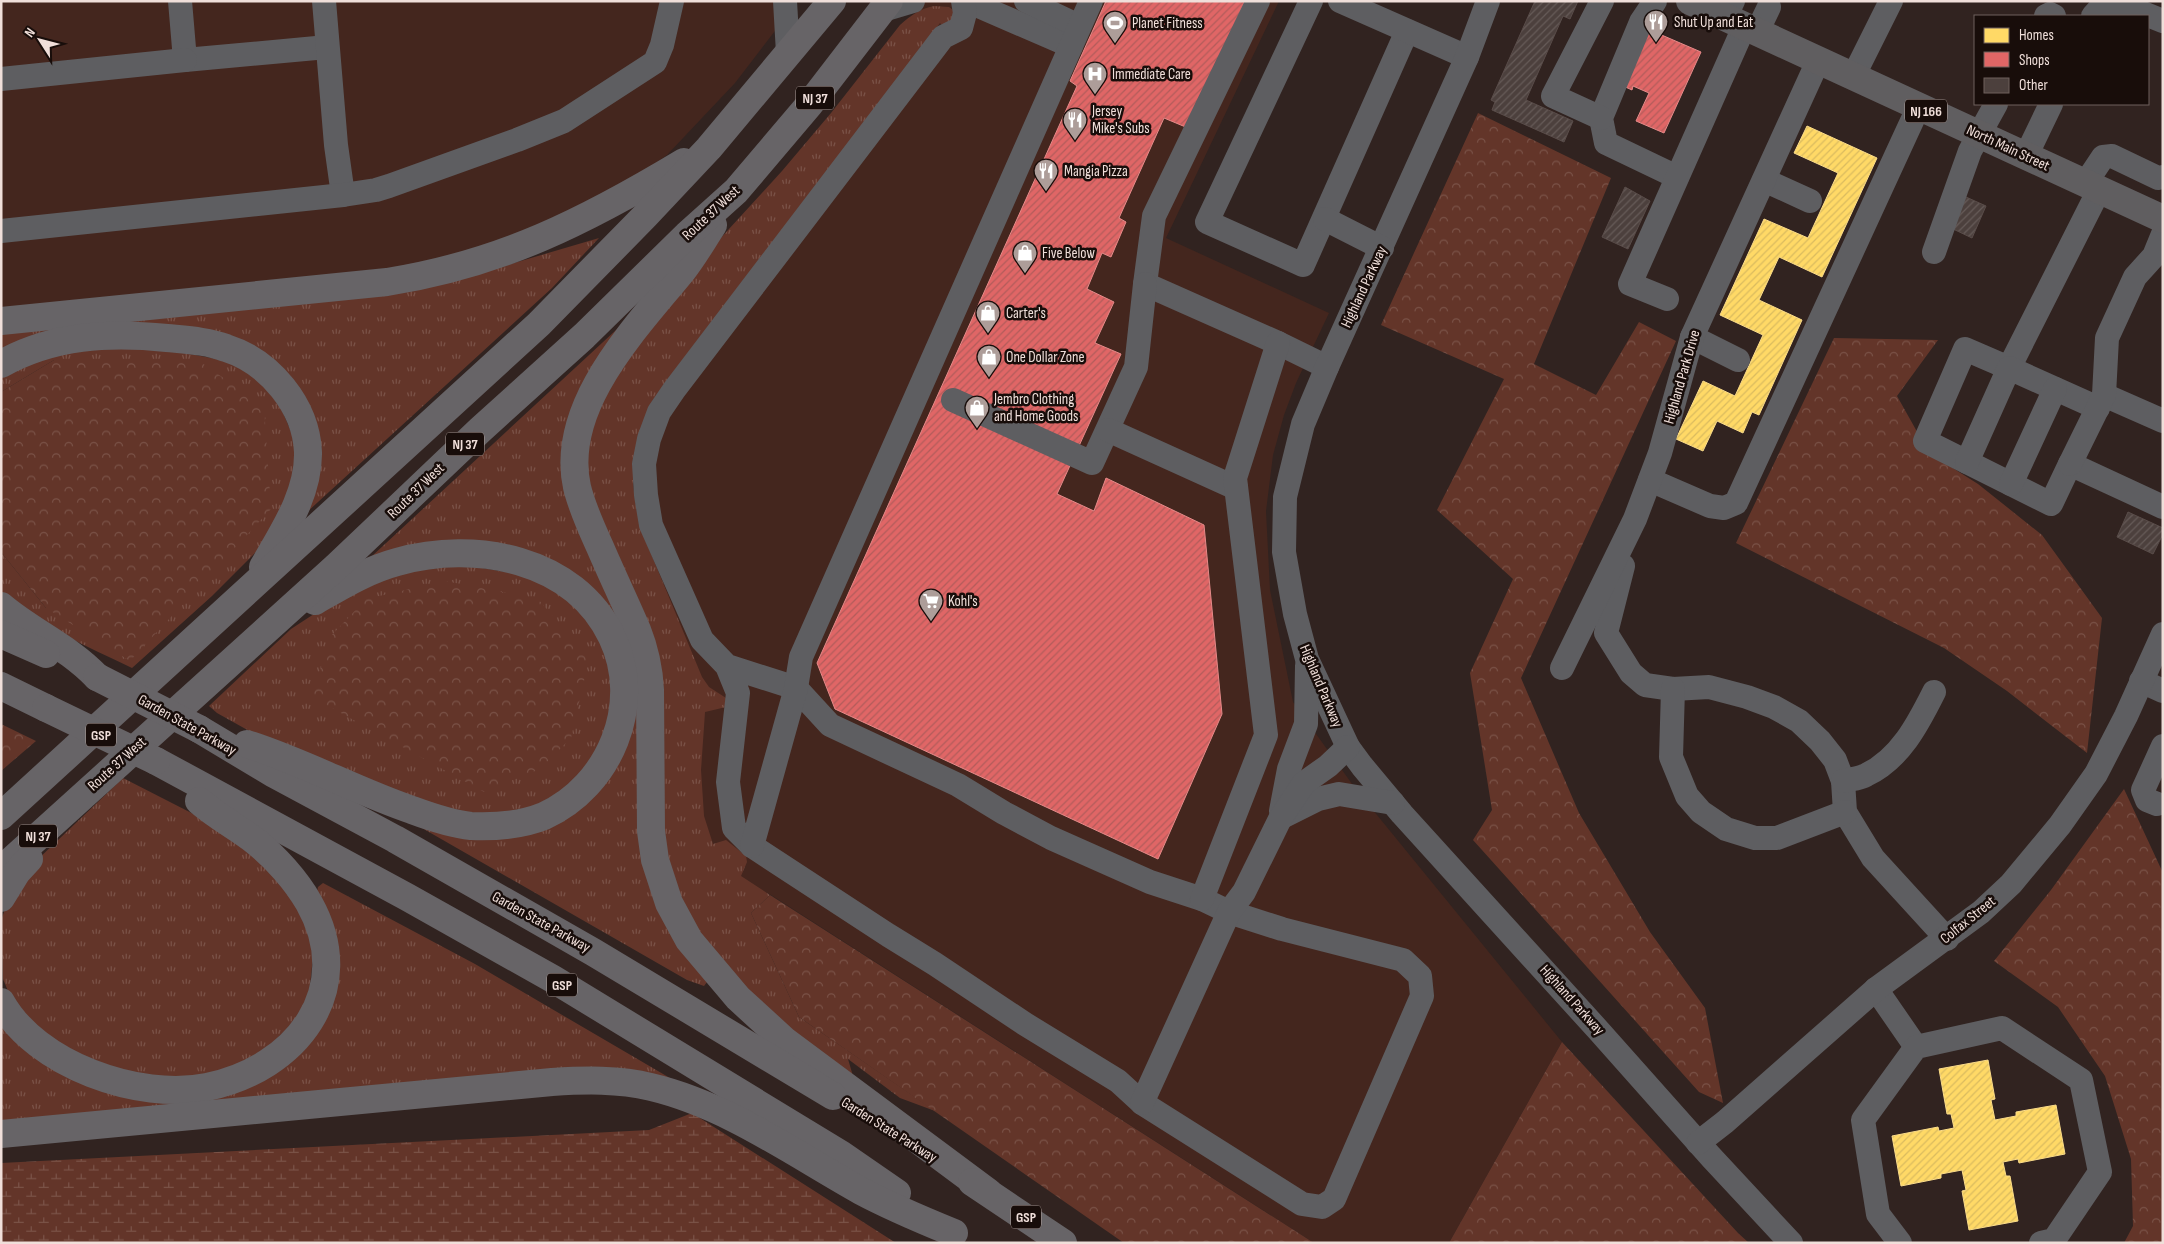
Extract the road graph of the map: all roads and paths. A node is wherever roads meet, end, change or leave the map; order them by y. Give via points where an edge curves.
1 (180, 1) edge
2 (324, 1) edge
3 (672, 1) edge
4 (785, 1) edge
5 (832, 1) edge
6 (913, 1) edge
7 (963, 1) edge
8 (967, 1) edge
9 (1026, 1) edge
10 (1091, 1) edge
11 (1258, 1) edge
12 (1311, 1) edge
13 (1340, 1) edge
14 (1488, 1) edge
15 (1602, 1) edge
16 (1654, 1) edge
17 (1690, 1) edge
18 (1892, 1) edge
19 (886, 6) edge
20 (1769, 7) dead end
21 (1377, 9) edge
22 (2095, 15) edge
23 (2148, 15) edge
24 (2149, 15) edge
25 (1740, 19) edge
26 (2163, 21) edge
27 (1407, 31) junction
28 (1075, 36) junction
29 (327, 47) junction
30 (788, 54) junction
31 (1467, 57) junction
32 (185, 60) junction
33 (1818, 61) junction
34 (1853, 77) junction
35 (1, 79) edge
36 (1995, 105) edge
37 (2051, 105) edge
38 (1918, 108) junction
39 (1601, 118) junction
40 (1979, 135) junction
41 (708, 148) junction
42 (2026, 156) junction
43 (1677, 177) junction
44 (2163, 178) edge
45 (1764, 180) junction
46 (2092, 187) junction
47 (736, 191) junction
48 (343, 195) junction
49 (1810, 201) dead end
50 (1324, 219) junction
51 (2163, 219) edge
52 (1, 231) edge
53 (2163, 234) edge
54 (1382, 248) junction
55 (1934, 252) dead end
56 (1145, 284) junction
57 (1667, 299) dead end
58 (1, 321) edge
59 (1692, 337) junction
60 (1278, 343) junction
61 (1738, 360) dead end
62 (1, 364) edge
63 (1327, 367) junction
64 (2009, 368) junction
65 (2055, 388) junction
66 (938, 393) junction
67 (2101, 401) junction
68 (2163, 421) edge
69 (1108, 430) junction
70 (1966, 462) junction
71 (2070, 464) junction
72 (1650, 480) junction
73 (2011, 484) junction
74 (1236, 488) junction
75 (2163, 507) edge
76 (1635, 519) junction
77 (245, 594) junction
78 (1, 606) edge
79 (262, 632) junction
80 (1, 634) edge
81 (2163, 634) edge
82 (1307, 659) junction
83 (727, 666) junction
84 (1562, 668) dead end
85 (97, 677) junction
86 (2141, 681) junction
87 (1, 686) edge
88 (796, 688) junction
89 (1673, 689) junction
90 (2163, 691) edge
91 (1934, 692) dead end
92 (1, 695) edge
93 (46, 708) junction
94 (199, 729) junction
95 (1348, 746) junction
96 (2163, 746) edge
97 (156, 762) junction
98 (1843, 781) junction
99 (75, 802) junction
100 (1393, 803) junction
101 (2157, 804) dead end
102 (1846, 812) junction
103 (1, 816) edge
104 (1280, 819) junction
105 (752, 846) junction
106 (1, 870) edge
107 (1, 898) edge
108 (1202, 899) junction
109 (1230, 912) junction
110 (1947, 939) junction
111 (1876, 989) junction
112 (1, 1002) edge
113 (1916, 1046) junction
114 (1142, 1103) junction
115 (1, 1134) edge
116 (1698, 1143) junction
117 (988, 1192) junction
118 (961, 1238) edge
119 (1898, 1242) edge
120 (1063, 1243) edge
121 (1791, 1243) edge
122 (2041, 1243) edge

1 - 32 street
2 - 29 street
3 - 48 street via 662,45 654,62 564,121 389,186
4 - 30 street
5 - 30 highway, NJ 37
6 - 19 street
7 - 83 street via 965,13 961,28 943,36 679,382 659,412 649,439 644,464 651,525 702,640
8 - 28 street
9 - 28 street
10 - 28 street
11 - 56 street via 1154,216
12 - 50 street via 1207,222 1303,265
13 - 21 street
14 - 31 street, Highland Parkway
15 - 39 street via 1553,96
16 - 39 street via 1641,22
17 - 25 main road, North Main Street / NJ 166
18 - 34 street
19 - 47 highway, Route 37 West / NJ 37 via 809,105
20 - 25 street
21 - 27 street
22 - 23 street via 2102,6 2118,3
24 - 26 street
25 - 33 main road, North Main Street / NJ 166
25 - 43 street
27 - 31 street
27 - 50 street
28 - 66 street
29 - 32 street
29 - 48 street
30 - 41 highway, NJ 37
31 - 54 street, Highland Parkway
32 - 35 street
33 - 34 main road, North Main Street / NJ 166
33 - 45 street, Highland Park Drive
34 - 38 main road, North Main Street / NJ 166
36 - 40 street
37 - 42 street
38 - 40 main road, North Main Street / NJ 166
38 - 72 street via 1736,503 1724,508 1710,506
39 - 43 street via 1606,143
40 - 42 main road, North Main Street / NJ 166
40 - 55 street via 1970,151
41 - 58 highway via 612,205 564,228 524,246 443,271 387,282
41 - 77 highway, NJ 37 via 539,324
42 - 46 main road, North Main Street / NJ 166
43 - 57 street via 1630,284
44 - 46 street via 2112,156 2103,158
45 - 49 street
45 - 59 street, Highland Park Drive
46 - 51 main road, North Main Street / NJ 166
46 - 64 street
47 - 79 highway, Route 37 West / NJ 37 via 336,567
47 - 117 highway via 685,267 614,357 581,423 575,451 580,498 637,630 648,669 651,832 656,869 669,903 689,940 743,1004 784,1040
48 - 52 street
50 - 54 street
53 - 67 street via 2154,256 2135,277 2107,338
54 - 63 street, Highland Parkway
56 - 60 street
56 - 69 street via 1136,367
59 - 61 street
59 - 72 street, Highland Park Drive
60 - 63 street
60 - 74 street via 1235,478
62 - 77 highway via 69,339 142,336 227,348 252,360 274,378 290,398 303,427 308,452 306,476 289,521
63 - 82 street, Highland Parkway via 1303,424 1285,497 1284,552
64 - 65 street
64 - 70 street
64 - 70 street via 1965,350 1961,358 1925,441
65 - 67 street
65 - 73 street
66 - 69 street via 1092,463
66 - 88 street via 801,658
67 - 68 street
67 - 71 street
69 - 74 street
70 - 73 street
71 - 73 street via 2051,504
71 - 75 street
72 - 76 street, Highland Park Drive
74 - 108 street via 1266,736
76 - 84 street, Highland Park Drive
76 - 89 street via 1606,633 1631,673 1645,685
77 - 103 highway, NJ 37
78 - 85 highway via 69,652
79 - 94 highway via 359,576 397,562 461,552 517,560 573,588 593,607 607,627 623,676 624,702 618,731 599,770 580,793 541,817 487,826 453,822 418,812 261,748
79 - 99 highway, Route 37 West / NJ 37
80 - 85 highway, Garden State Parkway / GSP
81 - 86 street, Colfax Street
82 - 95 street, Highland Parkway
82 - 104 street via 1306,724 1289,769
83 - 88 street
83 - 105 street via 738,692 728,782 734,828
85 - 94 highway, Garden State Parkway / GSP, bridge
86 - 90 street
86 - 110 street, Colfax Street via 2096,774 2060,825 2011,884
87 - 93 highway, GSP
88 - 105 street
88 - 108 street via 830,725 958,785 1051,838 1150,882
89 - 98 street via 1709,687 1747,697 1791,716 1813,734 1835,760
89 - 102 street via 1671,757 1687,796 1701,812 1726,829 1755,838 1778,838
91 - 98 street via 1913,733 1890,758 1866,776
92 - 93 highway
93 - 97 highway, GSP, bridge
94 - 117 highway, Garden State Parkway / GSP via 593,952
95 - 100 street, Highland Parkway
95 - 104 street via 1304,783
96 - 101 street via 2143,790 2147,800
97 - 112 highway via 210,810 264,850 292,879 309,903 321,930 327,958 324,990 314,1017 284,1050 254,1070 207,1087 161,1090 96,1074 56,1055 21,1030
97 - 118 highway, GSP via 407,897 569,989 842,1155
98 - 102 street
99 - 106 highway, Route 37 West / NJ 37
99 - 107 highway
100 - 104 street via 1339,794 1318,799
100 - 116 street, Highland Parkway
102 - 110 street via 1873,858
104 - 109 street via 1244,892
105 - 114 street via 1118,1081
108 - 109 street
109 - 114 street
109 - 114 street via 1403,960 1420,976 1422,996 1334,1199 1322,1207 1302,1204
110 - 111 street, Colfax Street
111 - 113 street
111 - 116 street, Colfax Street
113 - 119 street via 1863,1120 1878,1214
113 - 122 street via 2002,1028 2081,1080 2100,1172 2054,1240
115 - 118 highway via 552,1082 620,1082 664,1090 719,1112 861,1191
116 - 121 street, Highland Parkway
117 - 120 highway, Garden State Parkway / GSP

